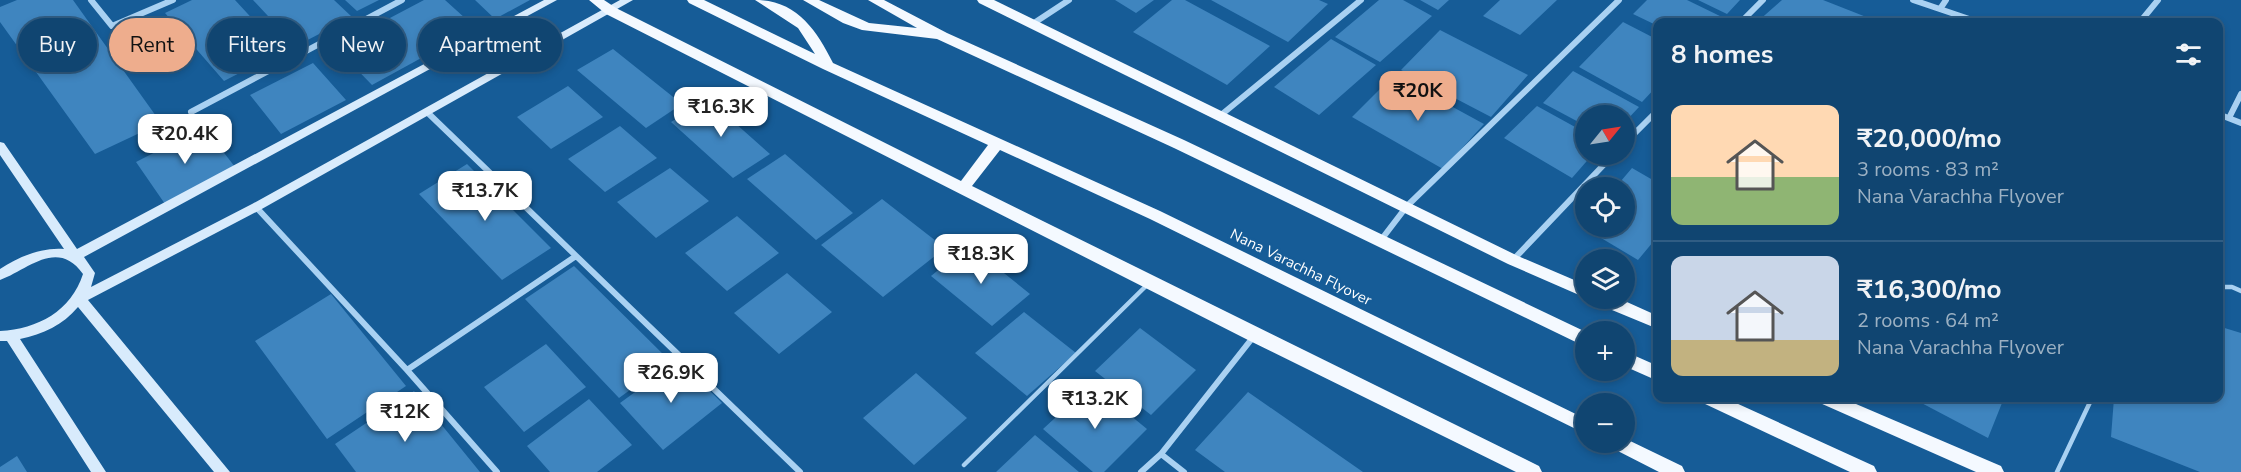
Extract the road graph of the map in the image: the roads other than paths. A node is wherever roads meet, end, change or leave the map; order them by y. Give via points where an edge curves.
1 (91, 0) edge
2 (173, 0) edge
3 (402, 0) edge
4 (552, 0) edge
5 (595, 0) edge
6 (628, 0) edge
7 (693, 0) edge
8 (760, 0) edge
9 (809, 0) edge
10 (874, 0) edge
11 (983, 0) edge
12 (1069, 0) edge
13 (1361, 0) edge
14 (1619, 0) edge
15 (1763, 0) edge
16 (1912, 0) edge
17 (1946, 0) edge
18 (2158, 0) edge
19 (1940, 9) junction
20 (611, 11) junction
21 (1745, 18) edge
22 (1966, 18) edge
23 (2143, 18) edge
24 (1034, 23) junction
25 (942, 36) junction
26 (828, 66) junction
27 (2241, 94) edge
28 (191, 112) dead end
29 (428, 112) junction
30 (1221, 115) junction
31 (1653, 115) edge
32 (2223, 116) edge
33 (2229, 118) junction
34 (2241, 123) edge
35 (1635, 133) edge
36 (998, 143) junction
37 (0, 146) edge
38 (1604, 165) edge
39 (963, 188) junction
40 (1407, 206) junction
41 (256, 207) junction
42 (1380, 242) junction
43 (75, 256) junction
44 (576, 256) junction
45 (1513, 260) junction
46 (0, 275) edge
47 (1150, 282) junction
48 (1575, 287) edge
49 (2223, 287) edge
50 (2241, 291) edge
51 (79, 299) junction
52 (1626, 309) edge
53 (1653, 321) edge
54 (1254, 335) junction
55 (1575, 335) edge
56 (5, 336) edge
57 (1635, 363) edge
58 (407, 370) junction
59 (1653, 372) edge
60 (1718, 402) edge
61 (1835, 402) edge
62 (2090, 402) edge
63 (1575, 422) edge
64 (1635, 452) edge
65 (1161, 454) junction
66 (964, 465) dead end
67 (99, 472) edge
68 (223, 472) edge
69 (497, 472) edge
70 (800, 472) edge
71 (1141, 472) edge
72 (1184, 472) edge
73 (1533, 472) edge
74 (1676, 472) edge
75 (1868, 472) edge
76 (1995, 472) edge
77 (2057, 472) edge

1 - 2 street via 112,26
3 - 28 street
4 - 43 street
5 - 20 main road
6 - 20 street
7 - 26 main road, Nana Varachha Flyover
8 - 26 main road via 802,21
9 - 25 main road via 867,27
10 - 25 main road
11 - 24 main road
12 - 24 street
13 - 30 street
14 - 40 street
15 - 21 street
16 - 19 street
17 - 19 street
18 - 23 street
19 - 22 street
20 - 29 street
20 - 39 main road
24 - 30 main road
25 - 42 main road via 1179,144
26 - 36 main road, Nana Varachha Flyover
27 - 33 street
29 - 41 street
29 - 44 street
30 - 40 main road
31 - 35 street
32 - 33 street
33 - 34 street
36 - 39 main road
36 - 63 main road, Nana Varachha Flyover via 1155,215
37 - 43 street
38 - 45 street
39 - 47 main road
40 - 42 street
40 - 45 main road
41 - 51 street
41 - 58 street
42 - 55 main road
43 - 46 street via 43,255
43 - 51 street via 88,273
44 - 58 street
44 - 70 street
45 - 48 main road
47 - 54 main road
47 - 66 lane
49 - 50 lane
51 - 56 street via 49,323 30,332
51 - 68 street
52 - 53 main road
54 - 65 street
54 - 73 main road
56 - 67 street
57 - 59 main road
58 - 69 street
60 - 75 main road
61 - 76 main road
62 - 77 lane
64 - 74 main road
65 - 71 street
65 - 72 street

